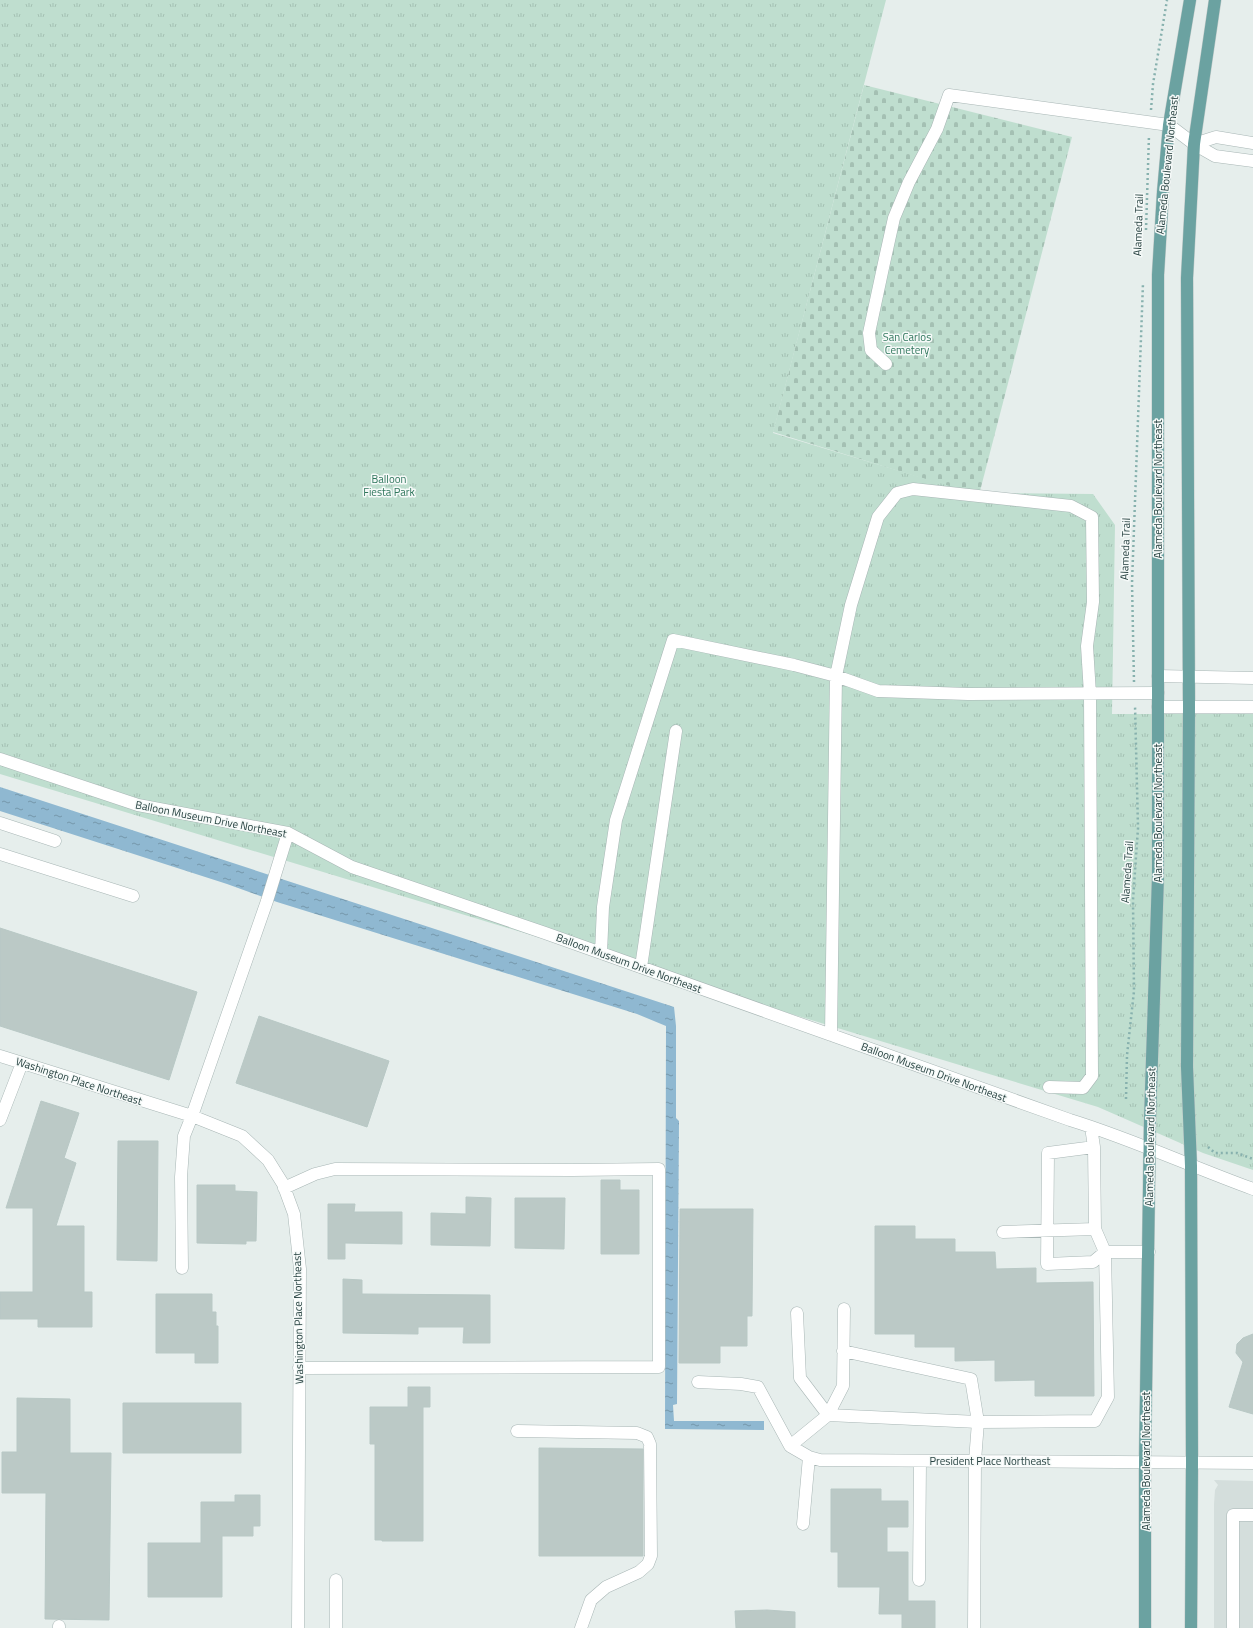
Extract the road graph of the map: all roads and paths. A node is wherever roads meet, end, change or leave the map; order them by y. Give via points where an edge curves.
1 (1167, 0) edge
2 (1190, 0) edge
3 (1216, 0) edge
4 (1150, 122) junction
5 (1169, 125) junction
6 (1253, 143) edge
7 (1194, 144) junction
8 (1253, 161) edge
9 (1146, 232) dead end
10 (1144, 277) dead end
11 (886, 364) dead end
12 (836, 676) junction
13 (1158, 676) junction
14 (1188, 677) junction
15 (1253, 678) edge
16 (1135, 693) junction
17 (1158, 693) junction
18 (1090, 694) junction
19 (1158, 707) junction
20 (1189, 707) junction
21 (1253, 707) edge
22 (676, 732) dead end
23 (0, 759) edge
24 (0, 823) edge
25 (288, 833) junction
26 (55, 841) dead end
27 (0, 854) edge
28 (133, 896) dead end
29 (601, 953) junction
30 (640, 967) junction
31 (831, 1035) junction
32 (0, 1056) edge
33 (22, 1063) junction
34 (1049, 1087) dead end
35 (1126, 1099) dead end
36 (192, 1116) junction
37 (0, 1120) edge
38 (1091, 1127) junction
39 (1094, 1147) junction
40 (1208, 1147) dead end
41 (1150, 1149) junction
42 (1253, 1159) edge
43 (1191, 1166) junction
44 (284, 1188) junction
45 (1253, 1189) edge
46 (1095, 1229) junction
47 (1048, 1231) junction
48 (1003, 1232) dead end
49 (1148, 1252) junction
50 (1105, 1256) junction
51 (182, 1268) dead end
52 (844, 1309) dead end
53 (797, 1313) dead end
54 (843, 1351) junction
55 (299, 1368) junction
56 (698, 1382) dead end
57 (828, 1415) junction
58 (978, 1422) junction
59 (517, 1431) dead end
60 (790, 1446) junction
61 (809, 1457) junction
62 (920, 1461) junction
63 (975, 1462) junction
64 (1145, 1462) junction
65 (1192, 1462) junction
66 (1253, 1463) edge
67 (1253, 1515) edge
68 (803, 1524) dead end
69 (336, 1580) dead end
70 (919, 1580) dead end
71 (298, 1628) edge
72 (336, 1628) edge
73 (580, 1628) edge
74 (974, 1628) edge
75 (1145, 1628) edge
76 (1191, 1628) edge
77 (1232, 1628) edge

1 - 4 path, Alameda Trail via 1153,84
2 - 5 main road, Alameda Boulevard Northeast
3 - 7 main road
4 - 5 street
4 - 9 path, Alameda Trail
4 - 11 street via 949,94 936,129 894,218 869,333 872,350
5 - 7 street
5 - 13 main road, Alameda Boulevard Northeast via 1158,275
6 - 7 street via 1216,137
7 - 8 street via 1215,156
7 - 14 main road via 1187,278
10 - 16 path, Alameda Trail via 1132,583
12 - 18 street via 878,691
12 - 18 street via 851,605 878,517 897,493 913,489 1071,506 1092,517 1093,602 1087,646
12 - 29 street via 673,640 616,820 603,907
12 - 31 street
13 - 14 street
13 - 17 main road, Alameda Boulevard Northeast
14 - 15 street
14 - 20 main road
16 - 17 street
16 - 18 street
16 - 35 path, Alameda Trail via 1138,828 1133,900 1134,991 1127,1055
17 - 19 main road, Alameda Boulevard Northeast
18 - 34 street via 1092,1076 1083,1088
19 - 20 street
19 - 41 main road, Alameda Boulevard Northeast via 1158,876
20 - 21 street
20 - 43 main road via 1187,1067
22 - 30 street
23 - 25 street, Balloon Museum Drive Northeast via 138,805
24 - 26 street
25 - 29 street, Balloon Museum Drive Northeast via 352,867
25 - 36 street
27 - 28 street
29 - 30 street, Balloon Museum Drive Northeast
30 - 31 street, Balloon Museum Drive Northeast
31 - 38 street, Balloon Museum Drive Northeast
32 - 33 street, Washington Place Northeast
33 - 36 street, Washington Place Northeast
33 - 37 street
36 - 44 street, Washington Place Northeast via 242,1136 268,1160
36 - 51 street via 184,1136 181,1177
38 - 39 street
38 - 41 street, Balloon Museum Drive Northeast
39 - 46 street
39 - 47 street via 1048,1153
40 - 42 path via 1215,1153 1237,1153
41 - 43 street, Balloon Museum Drive Northeast
41 - 49 main road, Alameda Boulevard Northeast
43 - 45 street, Balloon Museum Drive Northeast
43 - 65 main road
44 - 55 street, Washington Place Northeast via 294,1214 300,1269
44 - 55 street via 315,1174 335,1169 659,1169 659,1367
46 - 47 street
46 - 50 street
47 - 48 street
47 - 50 street via 1047,1264 1093,1262
49 - 50 street
49 - 64 main road, Alameda Boulevard Northeast
50 - 58 street via 1108,1397 1095,1421
52 - 54 street
53 - 57 street via 800,1378
54 - 57 street via 843,1386
54 - 58 street via 971,1379
55 - 71 street, Washington Place Northeast
56 - 60 street via 758,1387
57 - 58 street
57 - 60 street
58 - 63 street
59 - 73 street via 637,1433 647,1437 650,1444 652,1556 639,1572 606,1587 591,1600
60 - 61 street, President Place Northeast
61 - 62 street, President Place Northeast via 832,1461
61 - 68 street
62 - 63 street, President Place Northeast
62 - 70 street
63 - 64 street, President Place Northeast
63 - 74 street
64 - 65 street, President Place Northeast
64 - 75 main road, Alameda Boulevard Northeast
65 - 66 street, President Place Northeast
65 - 76 main road
67 - 77 street via 1233,1515
69 - 72 street

